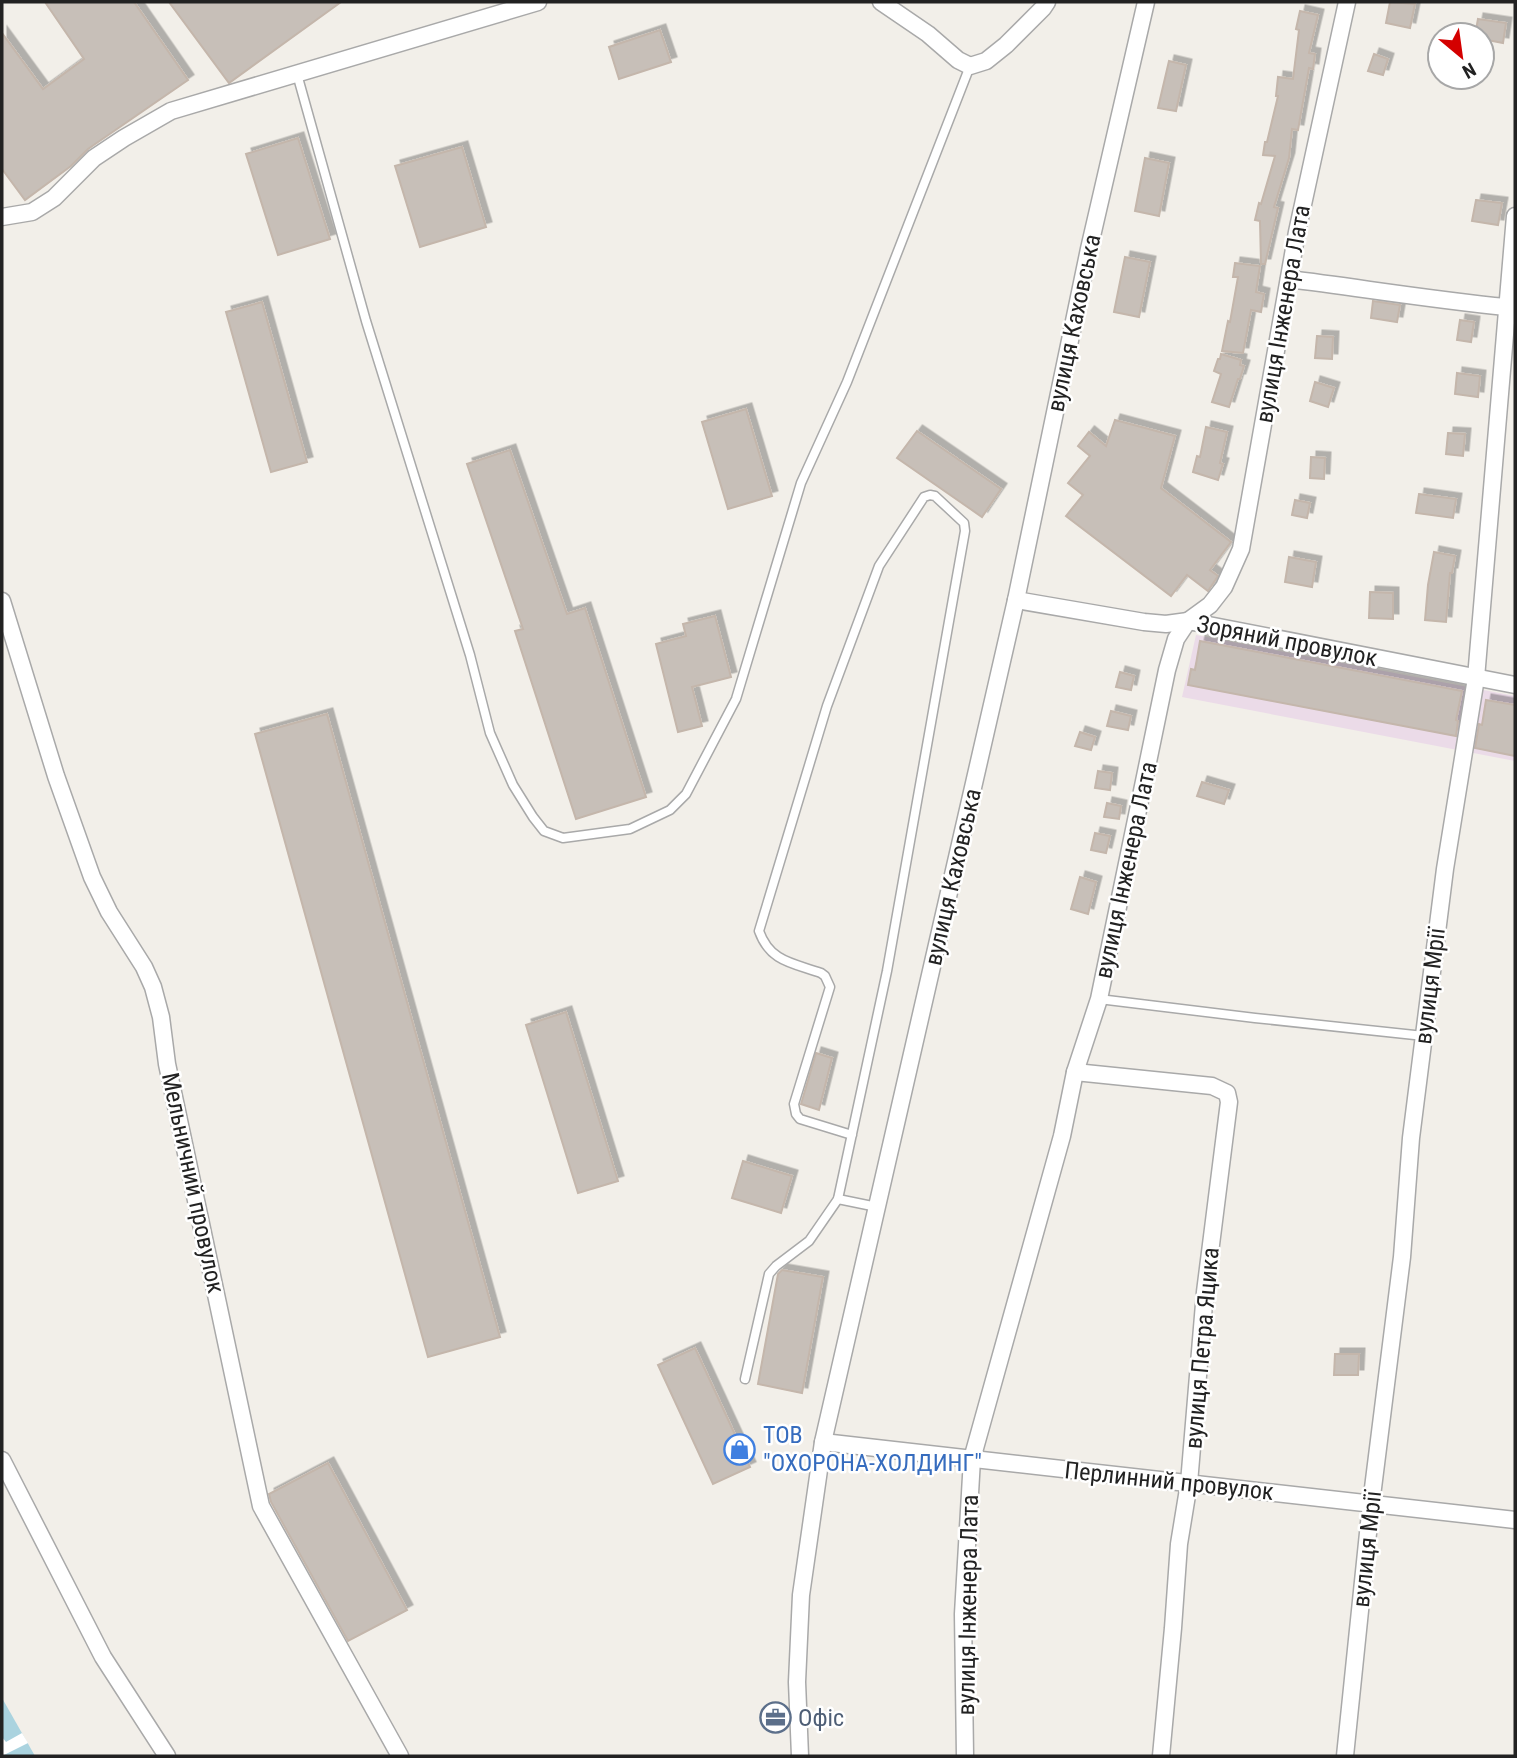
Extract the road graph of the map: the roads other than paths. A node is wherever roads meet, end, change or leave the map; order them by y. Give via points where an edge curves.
1 (538, 2) edge
2 (881, 2) edge
3 (1047, 2) edge
4 (1146, 2) edge
5 (1347, 2) edge
6 (970, 66) junction
7 (297, 72) junction
8 (1515, 216) edge
9 (2, 217) edge
10 (1289, 279) junction
11 (1506, 307) junction
12 (1016, 600) junction
13 (2, 601) edge
14 (1188, 621) junction
15 (1476, 678) junction
16 (1515, 685) edge
17 (1099, 999) junction
18 (1424, 1036) junction
19 (1075, 1072) junction
20 (852, 1136) junction
21 (838, 1199) junction
22 (877, 1207) junction
23 (745, 1379) dead end
24 (823, 1442) junction
25 (972, 1459) junction
26 (2, 1460) edge
27 (1189, 1483) junction
28 (1371, 1504) junction
29 (1515, 1520) edge
30 (167, 1756) edge
31 (400, 1756) edge
32 (800, 1756) edge
33 (965, 1756) edge
34 (1161, 1756) edge
35 (1345, 1756) edge

1 - 7 street
2 - 6 street
3 - 6 street via 996,53
4 - 12 street, вулиця Каховська
5 - 10 street, вулиця Інженера Лата
6 - 7 lane via 847,382 801,483 736,699 724,723 686,794 670,810 630,829 563,838 544,831 533,817 490,733 366,321
7 - 9 street via 170,111 94,158 54,198 32,212
8 - 11 street, вулиця Мрії
10 - 11 street
10 - 14 street, вулиця Інженера Лата via 1241,548 1224,587
11 - 15 street, вулиця Мрії
12 - 14 street, Зоряний провулок via 1144,622
12 - 22 street, вулиця Каховська
13 - 31 street, Мельничний провулок via 92,877 153,986 261,1506
14 - 15 street, Зоряний провулок
14 - 17 street, вулиця Інженера Лата via 1176,639 1167,670
15 - 16 street, Зоряний провулок
15 - 18 street, вулиця Мрії
17 - 18 lane
17 - 19 street, вулиця Інженера Лата
18 - 28 street, вулиця Мрії
19 - 25 street, вулиця Інженера Лата via 1062,1136
19 - 27 street, вулиця Петра Яцика via 1212,1086 1227,1093
20 - 20 lane via 796,1114 794,1104 830,987 821,973 767,950 759,931 827,706 879,566 924,497 930,495 964,523 965,531 887,971
20 - 21 lane
21 - 22 lane
21 - 23 lane via 809,1241 769,1274
22 - 24 street, вулиця Каховська
24 - 25 street, Перлинний провулок
24 - 32 street, вулиця Каховська via 802,1595 797,1682
25 - 27 street, Перлинний провулок
25 - 33 street, вулиця Інженера Лата via 963,1614
26 - 30 street via 103,1657
27 - 28 street, Перлинний провулок
27 - 34 street, вулиця Петра Яцика via 1179,1544
28 - 29 street, Перлинний провулок
28 - 35 street, вулиця Мрії

